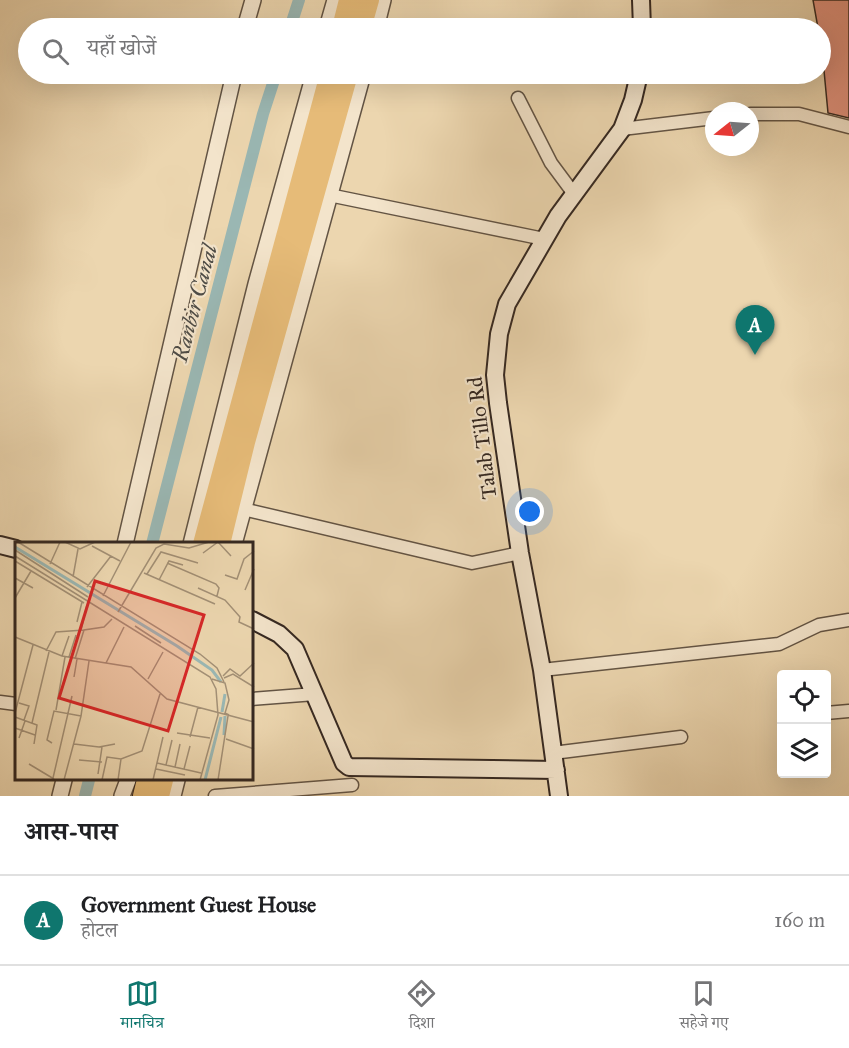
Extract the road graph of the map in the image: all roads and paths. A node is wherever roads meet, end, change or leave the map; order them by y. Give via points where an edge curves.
1 (253, 0) edge
2 (335, 0) edge
3 (641, 0) edge
4 (367, 1) edge
5 (248, 18) edge
6 (330, 18) edge
7 (351, 18) edge
8 (363, 18) edge
9 (373, 18) edge
10 (642, 18) edge
11 (232, 84) edge
12 (311, 84) edge
13 (327, 84) edge
14 (345, 84) edge
15 (360, 84) edge
16 (637, 84) edge
17 (518, 98) dead end
18 (759, 114) edge
19 (705, 119) edge
20 (849, 127) edge
21 (622, 129) junction
22 (574, 194) junction
23 (329, 195) junction
24 (544, 239) junction
25 (243, 509) junction
26 (125, 542) edge
27 (191, 542) edge
28 (204, 542) edge
29 (220, 542) edge
30 (235, 542) edge
31 (0, 545) edge
32 (15, 549) edge
33 (0, 553) edge
34 (520, 553) junction
35 (15, 557) edge
36 (849, 620) edge
37 (254, 622) edge
38 (542, 669) junction
39 (315, 694) junction
40 (254, 699) edge
41 (0, 702) edge
42 (15, 704) edge
43 (849, 711) edge
44 (831, 713) edge
45 (681, 737) dead end
46 (553, 753) junction
47 (344, 763) junction
48 (556, 770) junction
49 (64, 781) edge
50 (128, 781) edge
51 (147, 781) edge
52 (163, 781) edge
53 (177, 781) edge
54 (349, 791) edge
55 (60, 796) edge
56 (122, 796) edge
57 (142, 796) edge
58 (159, 796) edge
59 (173, 796) edge
60 (215, 796) edge
61 (559, 796) edge

1 - 5 street
2 - 6 street
3 - 10 main road
4 - 7 highway
4 - 8 highway
4 - 9 street
11 - 26 street
12 - 27 street via 241,339
13 - 28 highway
14 - 29 highway
15 - 23 street
16 - 21 main road, Talab Tillo Rd
17 - 22 street via 550,163
18 - 20 street via 799,114
19 - 21 street
21 - 22 main road, Talab Tillo Rd
22 - 24 main road, Talab Tillo Rd
23 - 24 street
23 - 25 street
24 - 34 main road, Talab Tillo Rd via 507,304 495,375
25 - 30 street
25 - 34 street via 472,563
31 - 32 main road
33 - 35 main road
34 - 38 main road, Talab Tillo Rd
36 - 38 street via 819,625 779,644
37 - 39 main road via 289,642
38 - 46 main road, Talab Tillo Rd
39 - 40 street
39 - 47 main road
41 - 42 street
43 - 44 street
45 - 46 street
46 - 48 main road, Talab Tillo Rd
47 - 48 main road via 359,769
47 - 54 street
48 - 61 main road, Talab Tillo Rd
49 - 55 street
50 - 56 street
51 - 57 highway
52 - 58 highway
53 - 59 street
54 - 60 street

